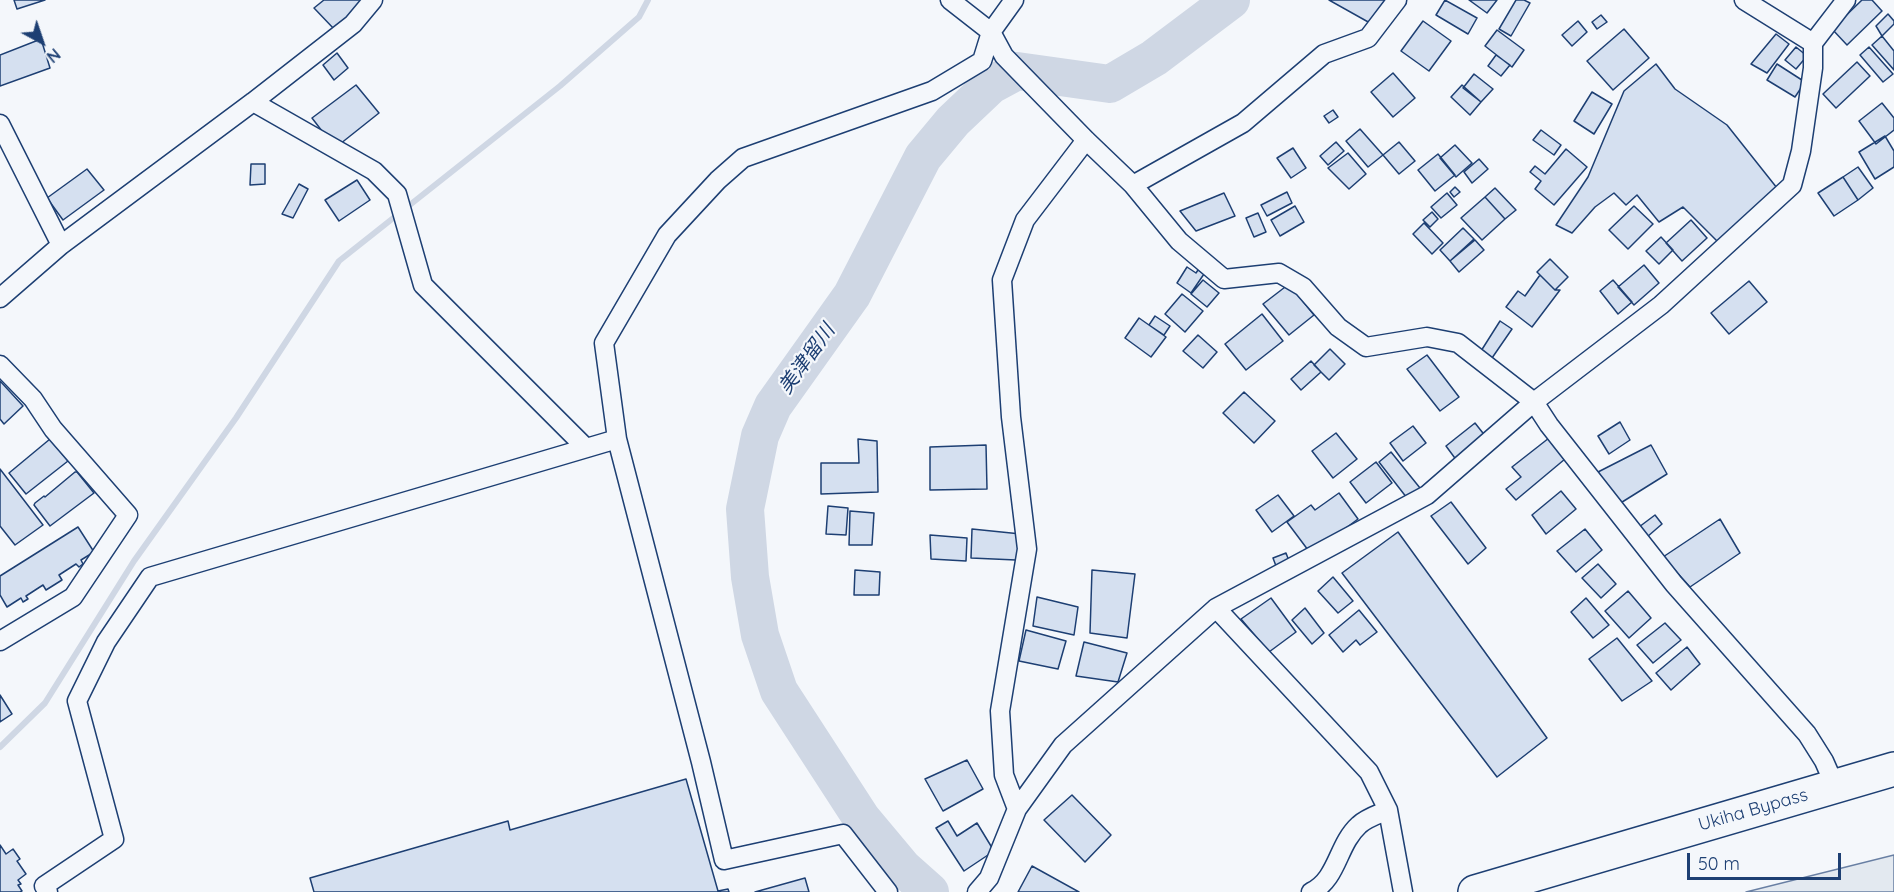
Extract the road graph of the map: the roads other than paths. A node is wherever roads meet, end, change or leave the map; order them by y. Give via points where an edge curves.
1 (374, 0) edge
2 (950, 0) edge
3 (1014, 0) edge
4 (1397, 0) edge
5 (1744, 0) edge
6 (1846, 0) edge
7 (991, 32) junction
8 (1813, 43) junction
9 (253, 102) junction
10 (0, 124) edge
11 (1086, 140) junction
12 (1133, 185) junction
13 (61, 245) junction
14 (0, 298) edge
15 (0, 365) edge
16 (1534, 402) junction
17 (617, 439) junction
18 (585, 447) junction
19 (1216, 608) junction
20 (0, 641) edge
21 (1894, 769) edge
22 (1835, 786) junction
23 (1017, 809) junction
24 (1388, 810) junction
25 (983, 885) edge
26 (48, 892) edge
27 (888, 892) edge
28 (1311, 892) edge
29 (1403, 892) edge
30 (1475, 892) edge

1 - 9 street via 353,24
2 - 7 street
3 - 7 street
4 - 12 street via 1368,38 1324,54 1243,123
5 - 8 street
6 - 8 street
7 - 11 street via 1004,56
7 - 17 street via 982,61 932,91 743,158 717,180 668,235 604,343
8 - 16 street via 1814,68 1792,185 1661,305
9 - 13 street
9 - 18 street via 374,171 397,194 423,285
10 - 13 street
11 - 12 street
11 - 23 street via 1025,220 1002,280 1011,417 1027,549 1000,711 1004,775
12 - 16 street via 1179,241 1224,279 1279,273 1303,287 1338,327 1366,346 1427,337 1458,343
13 - 14 street
15 - 20 street via 33,399 53,429 128,515 73,597
16 - 19 street via 1427,495
16 - 22 street via 1674,584 1807,734
17 - 18 street
17 - 27 street via 724,860 843,834
18 - 26 street via 150,576 106,642 77,701 114,839 44,886
19 - 23 street via 1064,745
19 - 24 street via 1369,772
21 - 22 highway, Ukiha Bypass
22 - 30 highway, Ukiha Bypass
23 - 25 street
24 - 28 street via 1359,825 1328,880
24 - 29 street

